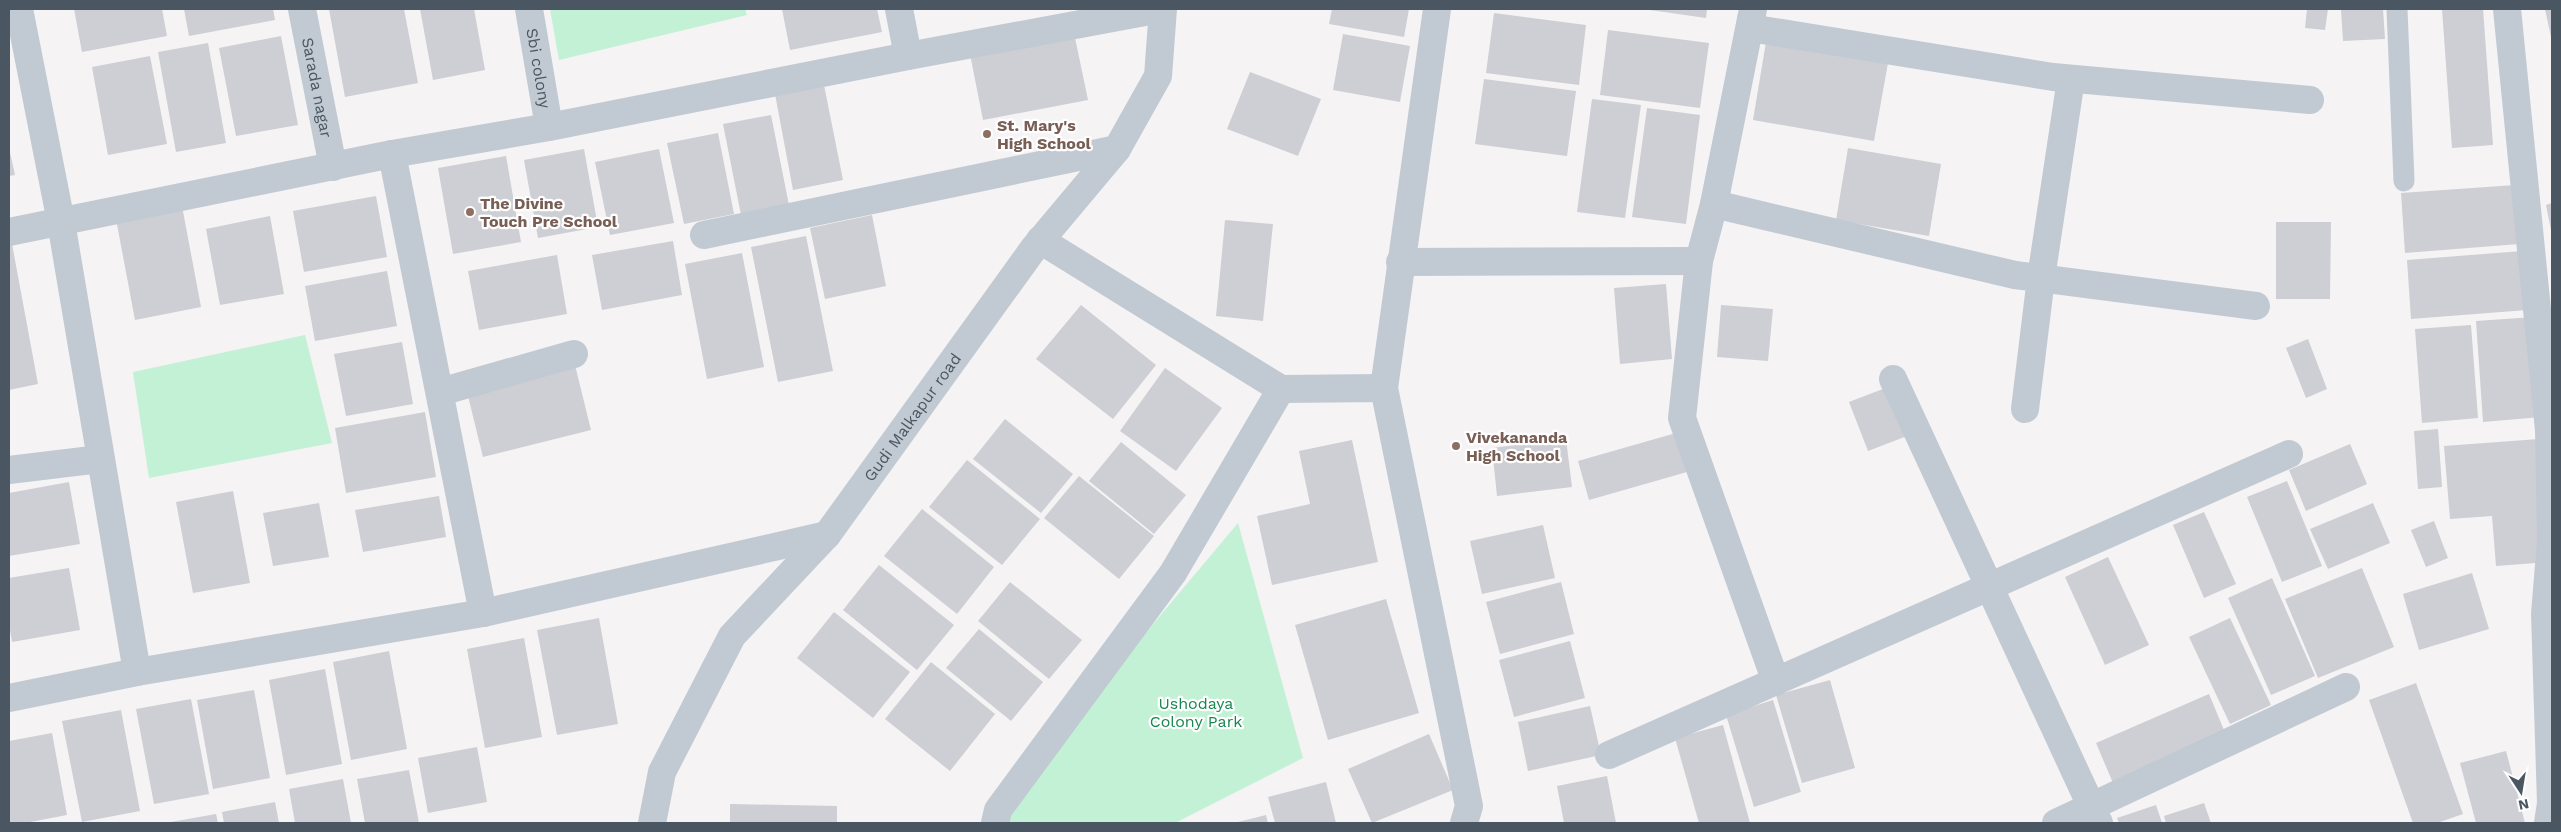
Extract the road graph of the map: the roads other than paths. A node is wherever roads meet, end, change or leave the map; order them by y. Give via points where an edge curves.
1 (19, 9) edge
2 (302, 9) edge
3 (529, 9) edge
4 (900, 9) edge
5 (1162, 9) edge
6 (1437, 9) edge
7 (2397, 9) edge
8 (2507, 9) edge
9 (1752, 18) edge
10 (908, 56) junction
11 (2071, 79) junction
12 (2310, 100) dead end
13 (549, 127) junction
14 (1117, 149) junction
15 (392, 154) junction
16 (333, 167) junction
17 (2404, 181) dead end
18 (1714, 204) junction
19 (61, 222) junction
20 (9, 232) edge
21 (704, 234) dead end
22 (1040, 240) junction
23 (1699, 261) junction
24 (1400, 262) junction
25 (2041, 278) junction
26 (2256, 306) dead end
27 (574, 354) dead end
28 (1893, 379) dead end
29 (1384, 388) junction
30 (1281, 390) junction
31 (440, 392) junction
32 (2025, 409) dead end
33 (2289, 454) dead end
34 (100, 459) junction
35 (9, 470) edge
36 (827, 535) junction
37 (2552, 541) edge
38 (1990, 587) junction
39 (483, 613) junction
40 (137, 672) junction
41 (1776, 682) junction
42 (2346, 687) dead end
43 (9, 698) edge
44 (1609, 755) dead end
45 (2550, 813) edge
46 (2095, 814) edge
47 (652, 823) edge
48 (995, 823) edge
49 (1464, 823) edge
50 (2056, 823) edge

1 - 19 street
2 - 16 street, Sarada nagar
3 - 13 street, Sbi colony
4 - 10 street
5 - 10 street
5 - 14 street, Gudi Malkapur road via 1158,76
6 - 24 street
7 - 17 lane
8 - 37 street via 2549,430
9 - 11 street
9 - 18 street
10 - 13 street
11 - 12 street
11 - 25 street
13 - 15 street
14 - 21 street
14 - 22 street, Gudi Malkapur road
15 - 16 street
15 - 31 street
16 - 19 street
18 - 23 street
18 - 25 street via 2015,275
19 - 20 street
19 - 34 street
22 - 30 street
22 - 36 street, Gudi Malkapur road
23 - 24 street
23 - 41 street via 1682,418
24 - 29 street
25 - 26 street
25 - 32 street
27 - 31 street
28 - 38 street
29 - 30 street
29 - 49 street via 1469,806
30 - 48 street via 1173,574 998,810
31 - 39 street
33 - 38 street
34 - 35 street
34 - 40 street
36 - 39 street
36 - 47 street, Gudi Malkapur road via 732,636 662,772
37 - 45 street via 2545,614
38 - 41 street
38 - 46 street
39 - 40 street
40 - 43 street
41 - 44 street
42 - 46 street
46 - 50 street

